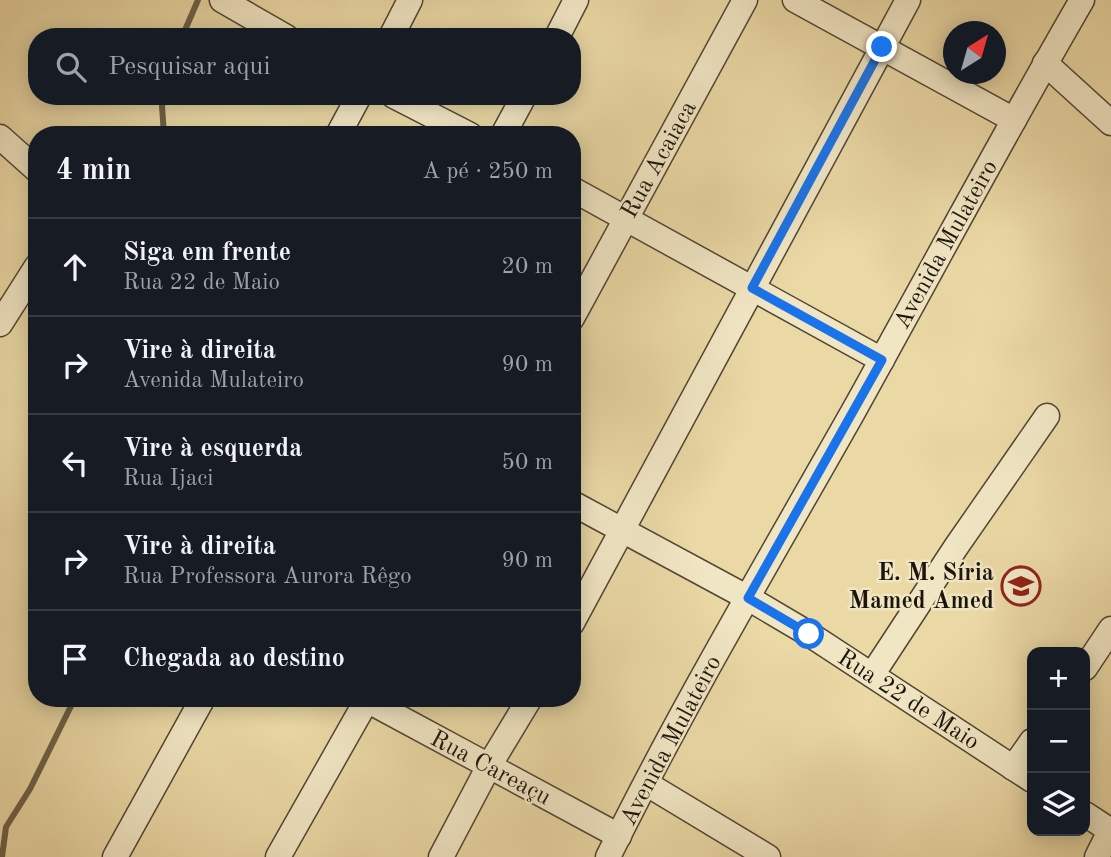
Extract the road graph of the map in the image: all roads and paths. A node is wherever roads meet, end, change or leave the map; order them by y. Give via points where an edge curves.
1 (410, 0) edge
2 (576, 0) edge
3 (745, 0) edge
4 (795, 0) edge
5 (908, 0) edge
6 (1082, 0) edge
7 (236, 4) edge
8 (272, 28) edge
9 (396, 28) edge
10 (562, 28) edge
11 (882, 47) junction
12 (1045, 63) junction
13 (354, 105) edge
14 (412, 105) edge
15 (519, 105) edge
16 (1013, 120) junction
17 (1111, 123) edge
18 (343, 126) edge
19 (452, 126) edge
20 (508, 126) edge
21 (0, 137) edge
22 (28, 162) edge
23 (581, 194) edge
24 (626, 218) junction
25 (28, 280) edge
26 (752, 288) junction
27 (581, 301) edge
28 (0, 324) edge
29 (882, 360) junction
30 (1047, 416) dead end
31 (581, 508) edge
32 (623, 530) junction
33 (748, 598) junction
34 (581, 607) edge
35 (1111, 629) edge
36 (1090, 660) edge
37 (872, 675) junction
38 (198, 707) edge
39 (362, 707) edge
40 (381, 707) edge
41 (525, 707) edge
42 (489, 766) junction
43 (1023, 774) edge
44 (647, 784) junction
45 (1090, 817) edge
46 (1111, 830) edge
47 (613, 846) edge
48 (115, 857) edge
49 (278, 857) edge
50 (441, 857) edge
51 (768, 857) edge
52 (1097, 857) edge

1 - 9 street
2 - 10 street
3 - 24 street, Rua Acaiaca
4 - 11 street
5 - 11 street
6 - 12 street, Avenida Mulateiro
7 - 8 street
11 - 16 street
11 - 26 street
12 - 16 street, Avenida Mulateiro
12 - 17 street
13 - 18 street
14 - 19 street
15 - 20 street
16 - 29 street, Avenida Mulateiro
21 - 22 street
23 - 24 street
24 - 26 street
24 - 27 street, Rua Acaiaca
25 - 28 street
26 - 29 street
26 - 32 street
29 - 33 street, Avenida Mulateiro
30 - 37 street
31 - 32 street, Rua 22 de Maio
32 - 33 street, Rua 22 de Maio
32 - 34 street
33 - 37 street, Rua 22 de Maio
33 - 44 street, Avenida Mulateiro
35 - 36 street
37 - 43 street, Rua 22 de Maio
38 - 48 street
39 - 49 street
40 - 42 street, Rua Careaçu
41 - 42 street
42 - 47 street, Rua Careaçu
42 - 50 street
44 - 47 street, Avenida Mulateiro
44 - 51 street
45 - 46 street
46 - 52 street

